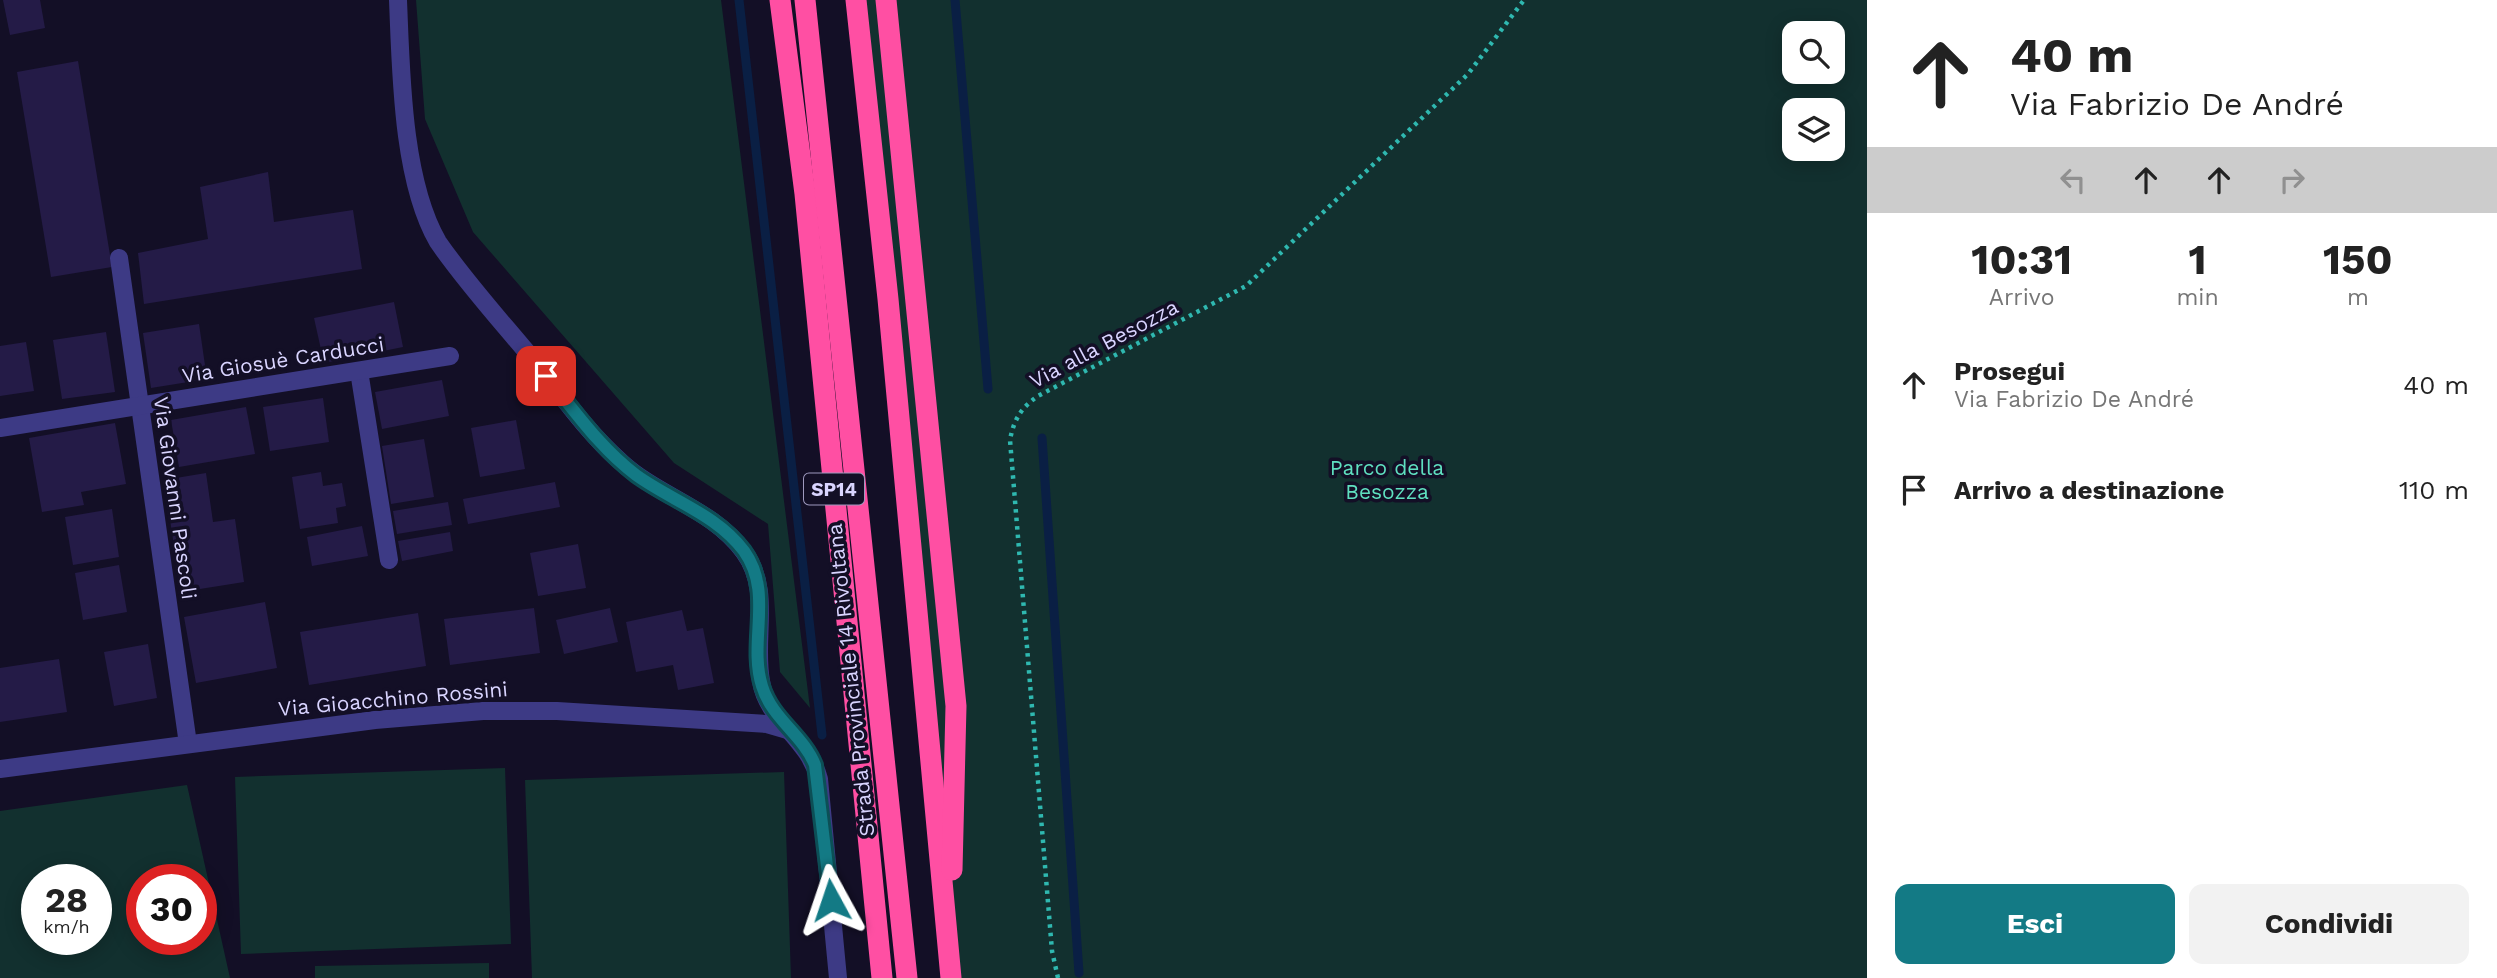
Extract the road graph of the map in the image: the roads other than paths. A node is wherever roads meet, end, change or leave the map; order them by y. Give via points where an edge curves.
1 (398, 0) edge
2 (780, 0) edge
3 (805, 0) edge
4 (856, 0) edge
5 (886, 0) edge
6 (120, 258) dead end
7 (450, 356) dead end
8 (359, 371) junction
9 (138, 407) junction
10 (0, 428) edge
11 (389, 561) dead end
12 (791, 731) junction
13 (188, 744) junction
14 (0, 769) edge
15 (950, 972) edge
16 (838, 978) edge
17 (883, 978) edge
18 (907, 978) edge

1 - 12 street via 412,160 430,228 608,450 648,483 714,522 746,554 759,584 761,683 771,708
2 - 17 highway, SP14 via 805,194
3 - 18 highway, Strada Provinciale 14 Rivoltana / SP14
4 - 15 highway
5 - 15 highway via 956,706
6 - 9 street, Via Giovanni Pascoli
7 - 8 street, Via Giosuè Carducci
8 - 9 street, Via Giosuè Carducci
8 - 11 street
9 - 10 street, Via Giosuè Carducci
9 - 13 street, Via Giovanni Pascoli
12 - 13 street, Via Gioacchino Rossini via 767,724 506,710 375,720
12 - 16 street via 812,755 819,779
13 - 14 street, Via Gioacchino Rossini

